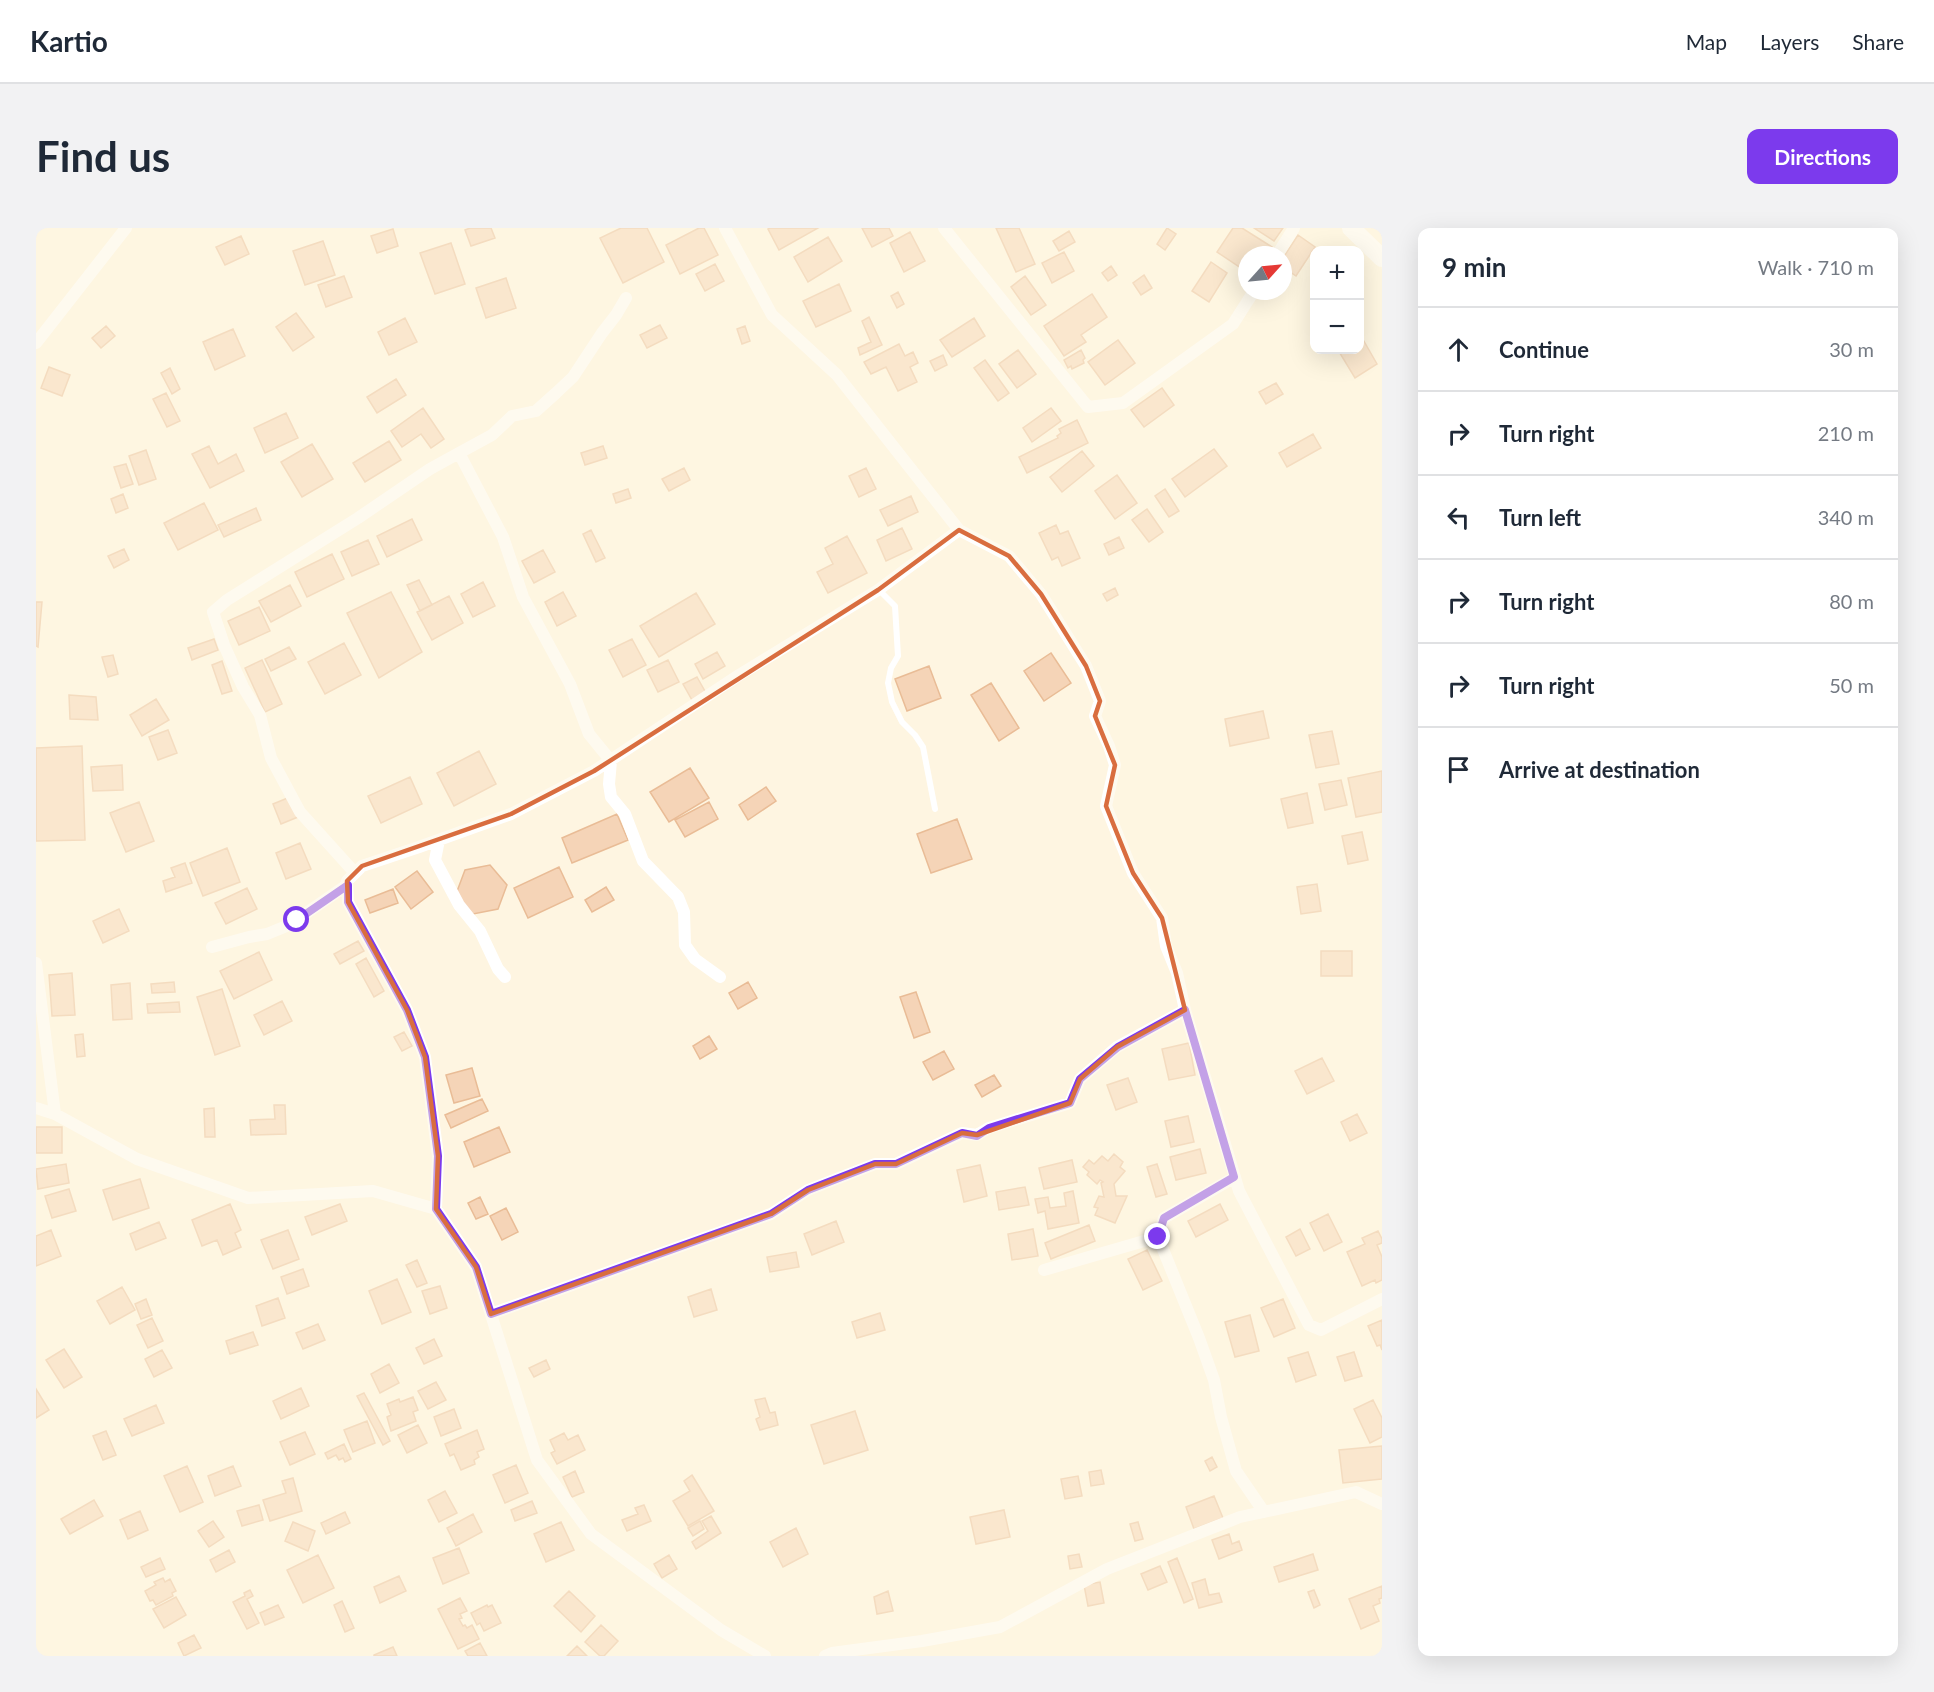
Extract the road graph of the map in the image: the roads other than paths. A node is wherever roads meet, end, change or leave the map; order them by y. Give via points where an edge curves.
1 (126, 228) edge
2 (724, 228) edge
3 (944, 228) edge
4 (1294, 228) edge
5 (1351, 228) edge
6 (1283, 246) edge
7 (1382, 258) edge
8 (626, 297) dead end
9 (1248, 300) edge
10 (36, 344) edge
11 (459, 453) junction
12 (959, 530) junction
13 (878, 590) junction
14 (610, 761) junction
15 (935, 810) dead end
16 (439, 840) junction
17 (355, 873) junction
18 (348, 885) junction
19 (212, 947) dead end
20 (36, 963) edge
21 (505, 977) dead end
22 (720, 977) dead end
23 (1185, 1010) junction
24 (36, 1108) edge
25 (55, 1114) junction
26 (1234, 1177) junction
27 (436, 1209) junction
28 (1158, 1237) junction
29 (1044, 1270) dead end
30 (1382, 1299) edge
31 (491, 1314) junction
32 (1382, 1504) edge
33 (1264, 1512) junction
34 (765, 1656) edge
35 (825, 1656) edge

1 - 10 street
2 - 12 street via 772,315 837,375
3 - 9 street via 1088,407 1123,403 1233,324
4 - 6 street
5 - 7 main road
8 - 11 street via 573,377 556,393 536,411 512,416 492,435
11 - 14 street via 503,537 523,597 570,684 589,734
11 - 17 street via 213,612 243,687 260,715 271,758 300,812
12 - 13 street
12 - 23 street via 1009,556 1041,594 1086,666 1100,702 1095,716 1115,765 1106,806 1133,873 1162,918
13 - 14 street via 739,675
13 - 15 lane via 895,606 898,656 888,683 892,702 902,722 923,747
14 - 16 street via 511,813
14 - 22 street via 611,797 625,814 643,861 678,897 684,912 685,945 695,959
16 - 17 street via 362,866
16 - 21 street via 435,860
17 - 18 street
18 - 19 street via 289,925
18 - 27 street via 348,902 407,1010 425,1057 438,1156
20 - 25 street
23 - 26 street
23 - 31 street via 1118,1047 1080,1079 1070,1103 989,1128 977,1136 962,1133 896,1164 875,1164 808,1190 771,1214
24 - 25 street
25 - 27 street via 137,1159 248,1198 373,1191
26 - 28 street via 1164,1218
26 - 30 street via 1309,1325 1321,1330
27 - 31 street via 476,1267
28 - 29 street
28 - 33 street via 1214,1380 1236,1471
31 - 34 street via 537,1460 591,1534 721,1630
32 - 33 street via 1356,1492
33 - 35 street via 1240,1517 1107,1569 1000,1627

